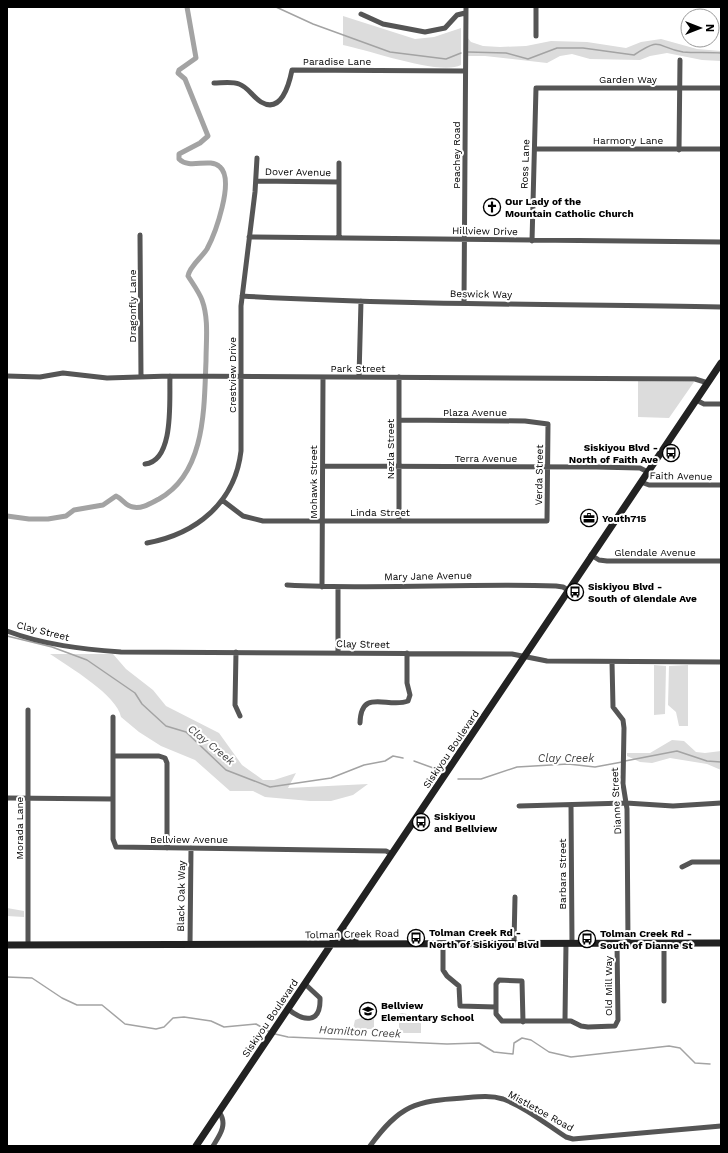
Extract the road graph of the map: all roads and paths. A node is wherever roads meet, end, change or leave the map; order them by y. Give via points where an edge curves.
1 (536, 7) edge
2 (466, 10) edge
3 (360, 14) dead end
4 (536, 36) dead end
5 (680, 60) dead end
6 (465, 71) junction
7 (214, 83) dead end
8 (536, 88) joint
9 (679, 88) junction
10 (721, 88) edge
11 (535, 149) junction
12 (721, 149) edge
13 (679, 150) junction
14 (256, 158) dead end
15 (339, 163) dead end
16 (256, 180) junction
17 (339, 182) junction
18 (140, 235) dead end
19 (249, 237) junction
20 (339, 238) junction
21 (465, 240) junction
22 (532, 241) junction
23 (721, 242) edge
24 (242, 296) junction
25 (361, 301) junction
26 (464, 303) junction
27 (721, 307) edge
28 (721, 363) edge
29 (7, 376) edge
30 (170, 376) junction
31 (141, 377) junction
32 (241, 377) junction
33 (323, 377) junction
34 (359, 377) junction
35 (399, 378) junction
36 (708, 383) junction
37 (696, 400) junction
38 (721, 404) edge
39 (399, 420) junction
40 (549, 427) joint
41 (145, 464) dead end
42 (322, 466) junction
43 (399, 466) junction
44 (548, 467) junction
45 (648, 472) junction
46 (641, 482) junction
47 (721, 486) edge
48 (222, 500) junction
49 (322, 521) junction
50 (399, 521) junction
51 (545, 522) joint
52 (147, 543) dead end
53 (591, 555) junction
54 (721, 561) edge
55 (287, 585) dead end
56 (322, 587) junction
57 (338, 587) junction
58 (568, 590) junction
59 (7, 631) edge
60 (236, 652) junction
61 (338, 652) junction
62 (407, 653) junction
63 (524, 657) junction
64 (612, 662) junction
65 (721, 662) edge
66 (28, 710) dead end
67 (240, 716) dead end
68 (113, 717) dead end
69 (360, 722) dead end
70 (113, 756) junction
71 (7, 798) edge
72 (28, 798) junction
73 (113, 799) junction
74 (626, 803) junction
75 (721, 803) edge
76 (571, 805) junction
77 (519, 806) dead end
78 (167, 848) junction
79 (191, 848) junction
80 (392, 854) junction
81 (721, 862) edge
82 (682, 866) dead end
83 (515, 897) dead end
84 (343, 927) junction
85 (514, 943) junction
86 (569, 943) junction
87 (617, 943) junction
88 (628, 943) junction
89 (664, 943) junction
90 (721, 943) edge
91 (443, 944) junction
92 (7, 945) edge
93 (28, 945) junction
94 (190, 945) junction
95 (331, 945) junction
96 (384, 945) junction
97 (305, 984) junction
98 (664, 1001) dead end
99 (496, 1007) junction
100 (288, 1009) junction
101 (565, 1020) junction
102 (523, 1022) junction
103 (219, 1112) junction
104 (721, 1126) edge
105 (196, 1146) edge
106 (213, 1146) edge
107 (370, 1146) edge

1 - 4 street
2 - 3 street via 457,15 445,28 425,32 383,24
2 - 6 street, Peachey Road
5 - 9 street
6 - 7 street, Paradise Lane via 292,70 284,94 277,103 269,105 260,102 238,83
6 - 21 street, Peachey Road
8 - 9 street, Garden Way
8 - 11 street, Ross Lane
9 - 10 street, Garden Way
9 - 13 street
11 - 13 street, Harmony Lane
11 - 22 street, Ross Lane
12 - 13 street, Harmony Lane
14 - 16 street, Crestview Drive
15 - 17 street
16 - 17 street, Dover Avenue
16 - 19 street, Crestview Drive
17 - 20 street
18 - 31 street, Dragonfly Lane
19 - 20 street, Hillview Drive
19 - 24 street, Crestview Drive
20 - 21 street, Hillview Drive
21 - 22 street, Hillview Drive
21 - 26 street, Peachey Road
22 - 23 street, Hillview Drive
24 - 25 street, Beswick Way
24 - 32 street, Crestview Drive
25 - 26 street, Beswick Way
25 - 34 street
26 - 27 street, Beswick Way
28 - 36 main road, Siskiyou Boulevard
29 - 31 street, Park Street via 40,377 63,373 107,378
30 - 31 street, Park Street
30 - 32 street, Park Street
30 - 41 street via 168,440 157,459
32 - 33 street, Park Street
32 - 48 street, Crestview Drive via 240,459 234,479
33 - 34 street, Park Street
33 - 42 street, Mohawk Street
34 - 35 street, Park Street
35 - 36 street, Park Street via 695,379
35 - 39 street, Nezla Street
36 - 37 main road, Siskiyou Boulevard
37 - 38 street via 704,404
37 - 45 main road, Siskiyou Boulevard
39 - 40 street, Plaza Avenue via 530,421 545,423
39 - 43 street, Nezla Street
40 - 44 street, Verda Street
42 - 43 street, Terra Avenue
42 - 49 street, Mohawk Street
43 - 44 street, Terra Avenue
43 - 50 street, Nezla Street
44 - 45 street, Terra Avenue via 640,468
44 - 51 street, Verda Street via 548,519
45 - 46 main road, Siskiyou Boulevard
46 - 47 street, Faith Avenue via 649,485
46 - 53 main road, Siskiyou Boulevard
48 - 49 street, Linda Street via 240,514 255,520
48 - 52 street, Crestview Drive via 191,528 171,538
49 - 50 street, Linda Street
49 - 56 street, Mohawk Street
50 - 51 street, Linda Street
53 - 54 street, Glendale Avenue via 607,561
53 - 58 main road, Siskiyou Boulevard
55 - 56 street, Mary Jane Avenue
56 - 57 street, Mary Jane Avenue
57 - 58 street, Mary Jane Avenue via 501,584 556,586
57 - 61 street
58 - 63 main road, Siskiyou Boulevard
59 - 60 street, Clay Street via 74,648 121,652
60 - 61 street, Clay Street
60 - 67 street via 235,705
61 - 62 street, Clay Street
62 - 63 street, Clay Street via 512,654
62 - 69 street via 407,683 410,695 408,702 369,702 363,709
63 - 64 street, Clay Street via 547,661
63 - 80 main road, Siskiyou Boulevard
64 - 65 street, Clay Street
64 - 74 street, Dianne Street via 613,707 623,720 624,728 623,784
66 - 72 street, Morada Lane
68 - 70 street, Bellview Avenue
70 - 73 street, Bellview Avenue
70 - 78 street via 165,758
71 - 72 street
72 - 73 street
72 - 93 street, Morada Lane
73 - 78 street, Bellview Avenue via 115,846
74 - 75 street via 673,806
74 - 76 street
74 - 88 street, Dianne Street
76 - 77 street
76 - 86 street, Barbara Street
78 - 79 street, Bellview Avenue
79 - 80 street, Bellview Avenue via 386,851
79 - 94 street, Black Oak Way
80 - 84 main road, Siskiyou Boulevard
81 - 82 street via 692,862
83 - 85 street
84 - 95 main road, Siskiyou Boulevard
84 - 96 main road via 342,936 347,941 375,941
85 - 86 main road, Tolman Creek Road
85 - 91 main road, Tolman Creek Road
86 - 87 main road, Tolman Creek Road
86 - 101 street, Barbara Street
87 - 88 main road, Tolman Creek Road
87 - 101 street, Old Mill Way via 617,1023 611,1026 588,1027
88 - 89 main road, Tolman Creek Road
89 - 90 main road, Tolman Creek Road
89 - 98 street
91 - 96 main road, Tolman Creek Road
91 - 99 street via 443,970 459,986 460,1006
92 - 93 main road, Tolman Creek Road
93 - 94 main road, Tolman Creek Road
94 - 95 main road, Tolman Creek Road
95 - 96 main road, Tolman Creek Road
95 - 97 main road, Siskiyou Boulevard
97 - 100 main road, Siskiyou Boulevard
97 - 100 street via 320,998 316,1015 301,1018
99 - 102 street via 500,1020
99 - 102 street via 496,983 499,980 520,980 523,982
100 - 103 main road, Siskiyou Boulevard
101 - 102 street
103 - 105 main road, Siskiyou Boulevard
103 - 106 street via 224,1120 222,1130
104 - 107 street, Mistletoe Road via 573,1139 508,1101 494,1097 476,1097 421,1102 398,1114

